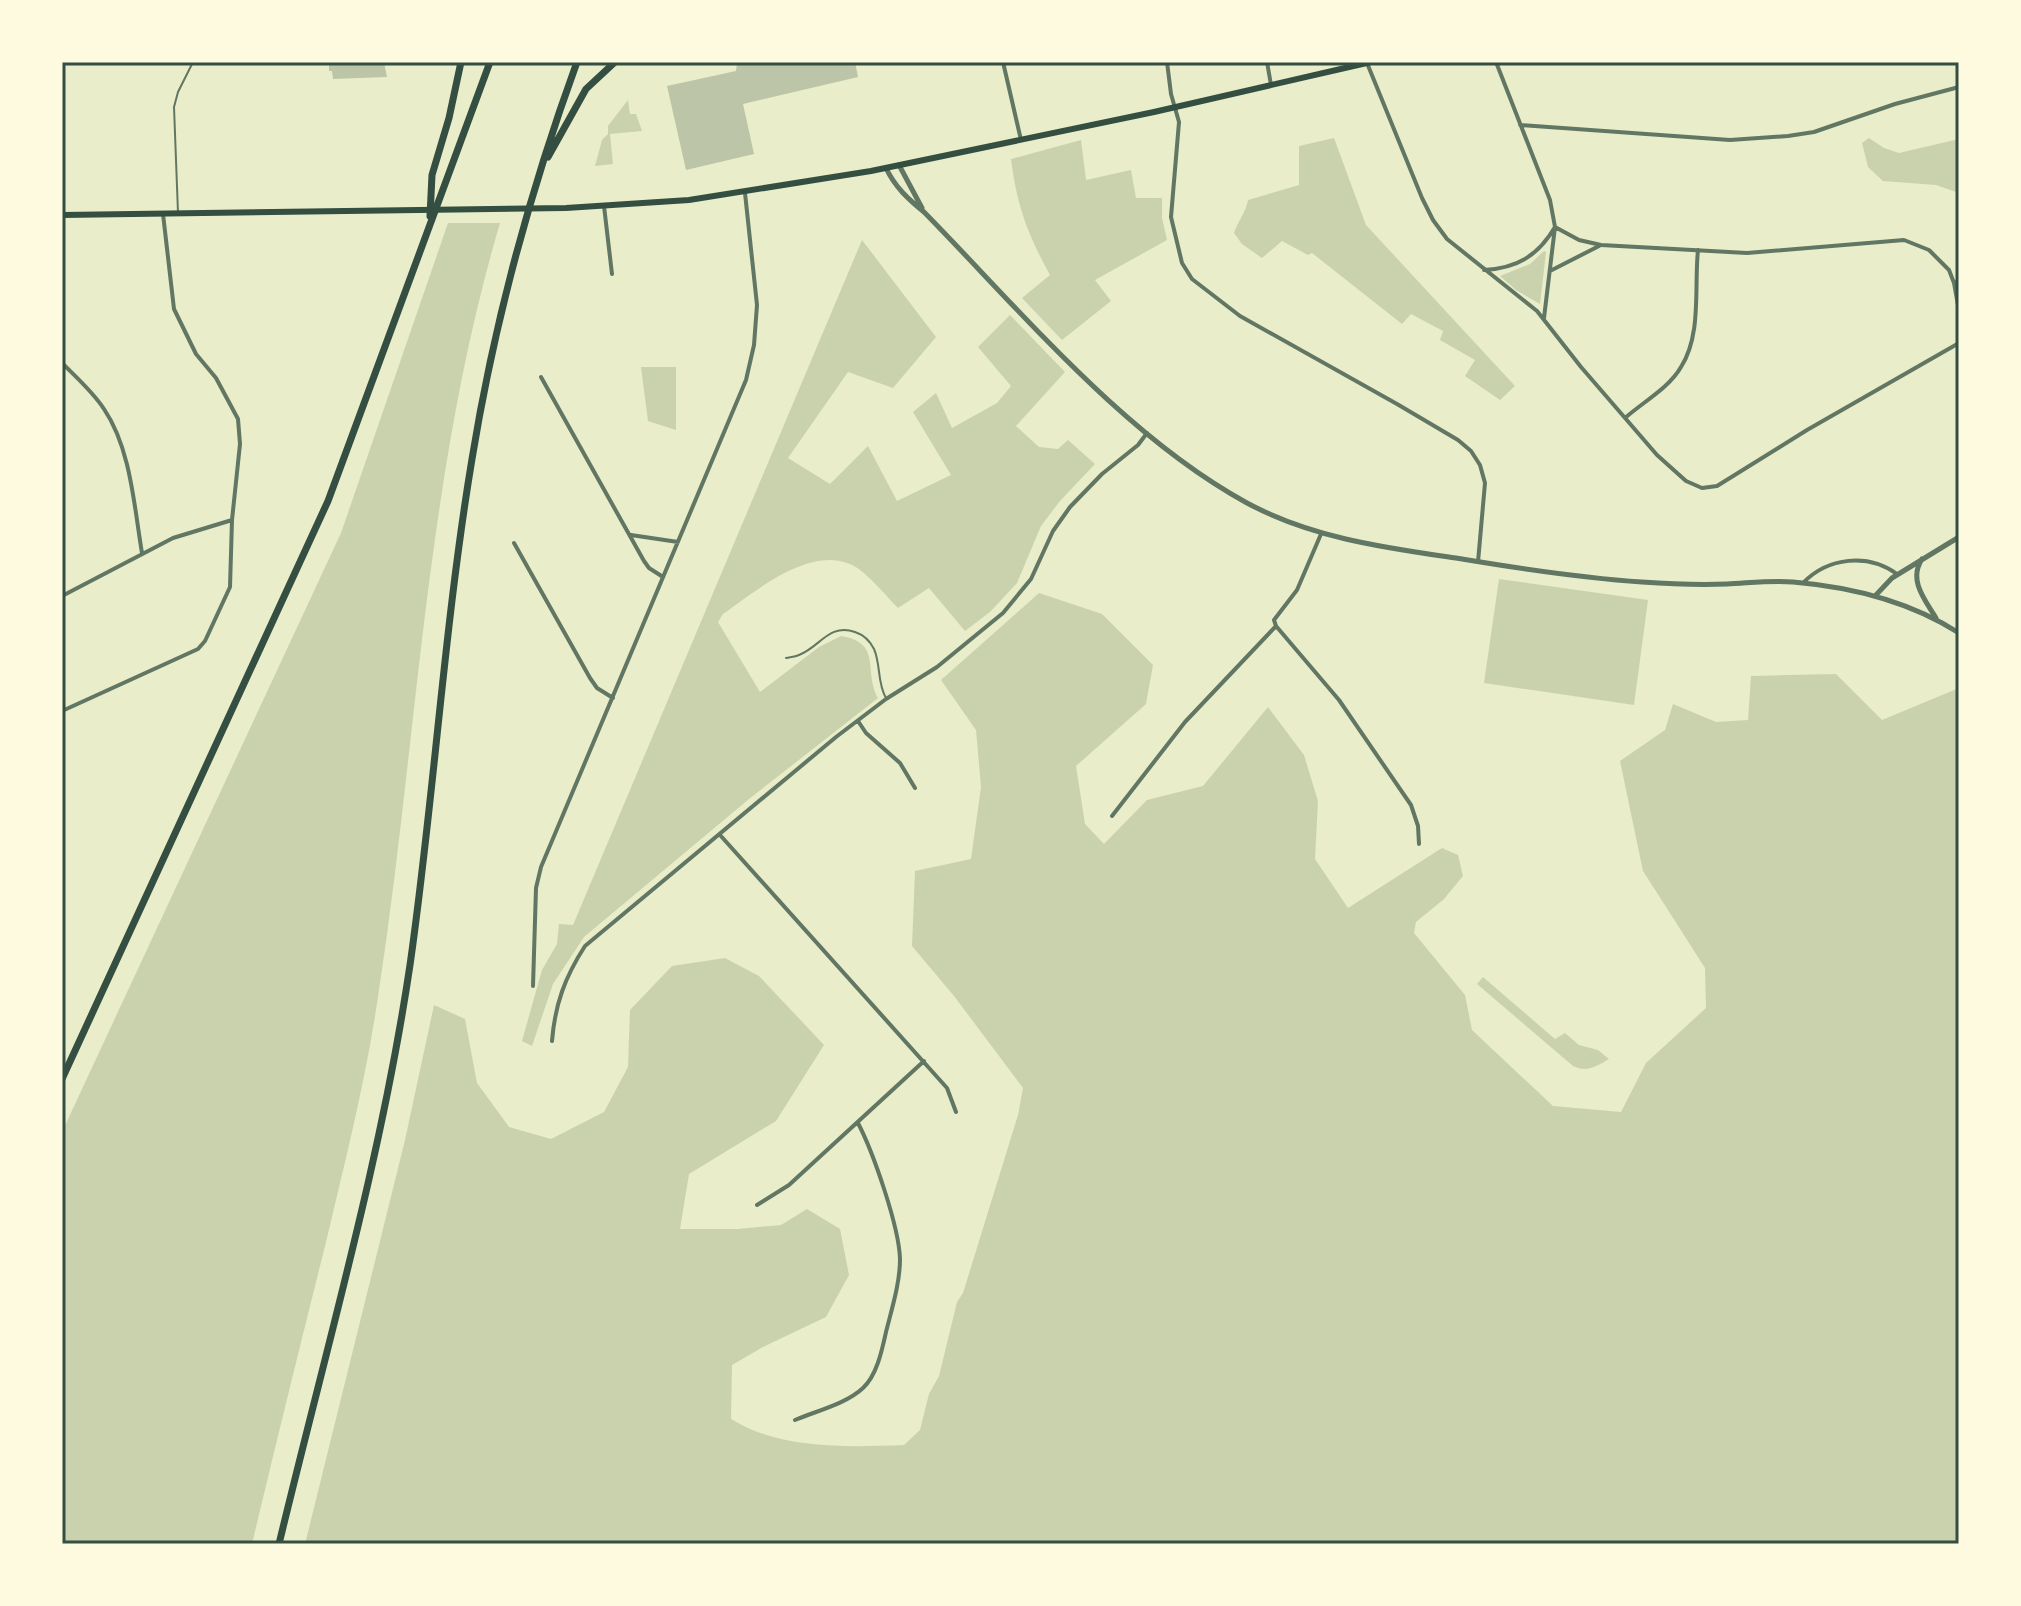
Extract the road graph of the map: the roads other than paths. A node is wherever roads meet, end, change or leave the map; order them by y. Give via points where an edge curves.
1 (193, 62) edge
2 (461, 62) edge
3 (490, 62) edge
4 (577, 62) edge
5 (615, 62) edge
6 (1003, 62) edge
7 (1167, 62) edge
8 (1267, 62) edge
9 (1369, 62) edge
10 (1496, 62) edge
11 (1271, 85) junction
12 (1959, 87) edge
13 (1175, 107) junction
14 (1520, 125) junction
15 (1021, 140) junction
16 (899, 165) junction
17 (542, 166) junction
18 (886, 168) junction
19 (745, 193) junction
20 (604, 206) junction
21 (924, 212) junction
22 (163, 214) junction
23 (178, 214) junction
24 (62, 215) edge
25 (1555, 227) junction
26 (429, 228) junction
27 (1601, 245) junction
28 (1698, 250) junction
29 (1484, 270) junction
30 (1549, 271) junction
31 (612, 274) dead end
32 (1956, 282) edge
33 (1959, 311) edge
34 (1544, 318) junction
35 (1959, 343) edge
36 (62, 363) edge
37 (541, 377) dead end
38 (1625, 418) junction
39 (1147, 433) junction
40 (232, 520) junction
41 (1321, 534) junction
42 (631, 535) junction
43 (1959, 537) edge
44 (678, 542) junction
45 (514, 543) dead end
46 (142, 553) junction
47 (1924, 556) junction
48 (1478, 562) junction
49 (1897, 574) junction
50 (663, 577) junction
51 (1803, 583) junction
52 (62, 595) edge
53 (1875, 596) junction
54 (1937, 619) junction
55 (1276, 626) junction
56 (1959, 633) edge
57 (786, 658) dead end
58 (613, 698) junction
59 (886, 699) junction
60 (62, 711) edge
61 (858, 720) junction
62 (915, 788) dead end
63 (1112, 816) dead end
64 (720, 834) junction
65 (1419, 844) dead end
66 (533, 986) dead end
67 (552, 1041) dead end
68 (924, 1061) junction
69 (62, 1079) edge
70 (956, 1112) dead end
71 (858, 1123) junction
72 (757, 1205) dead end
73 (795, 1420) dead end
74 (279, 1544) edge

1 - 23 lane via 174,107
2 - 26 highway via 432,175
3 - 26 highway
4 - 17 highway
5 - 17 highway via 586,89
6 - 15 street
7 - 13 street
8 - 11 street
9 - 11 main road
9 - 29 street via 1433,220
10 - 14 street
11 - 13 main road
12 - 14 street via 1788,136 1730,140
13 - 15 main road
13 - 48 street via 1178,155 1171,217 1182,263 1192,279 1240,316 1471,451 1485,483
14 - 25 street via 1550,200
15 - 16 main road
16 - 18 main road
16 - 21 street
17 - 74 highway via 506,293 474,447 413,941 392,1067
18 - 19 main road
18 - 21 street
19 - 20 main road
19 - 44 street via 756,286 754,345 746,380
20 - 23 main road
20 - 31 street
21 - 39 street via 1065,358
22 - 23 main road
22 - 24 main road
22 - 40 street via 174,309 238,419
25 - 27 street
25 - 29 street via 1527,260
25 - 30 street
26 - 69 highway via 321,517
27 - 28 street
27 - 30 street
28 - 32 street via 1791,251 1904,240 1929,250
28 - 38 street via 1696,311 1681,368
29 - 34 street
30 - 34 street
32 - 33 street
34 - 38 street
35 - 38 street via 1717,486 1702,488 1686,481
36 - 46 street via 104,407 113,425 125,459
37 - 42 street
39 - 41 street via 1245,502
39 - 59 street via 1070,507 1009,608 937,667
40 - 46 street
40 - 60 street via 230,587 198,649
41 - 48 street
41 - 55 street via 1297,590 1274,620
42 - 44 street
42 - 50 street via 649,568
43 - 47 street
44 - 50 street
45 - 58 street via 590,678
46 - 52 street
47 - 49 street
47 - 54 street via 1917,582
48 - 51 street via 1630,581
49 - 51 street via 1885,565 1857,560 1815,570
49 - 53 street
50 - 58 street
51 - 53 street
53 - 54 street
54 - 56 street
55 - 63 street via 1185,722
55 - 65 street via 1339,700 1411,805
57 - 59 lane via 801,655 834,631 854,631 875,651
58 - 66 street via 541,867
59 - 61 street
61 - 62 street via 906,769
61 - 64 street
64 - 67 street via 585,946 561,991
64 - 68 street
68 - 70 street via 947,1088
68 - 71 street
71 - 72 street via 789,1185
71 - 73 street via 896,1234 899,1275 873,1374 848,1398

